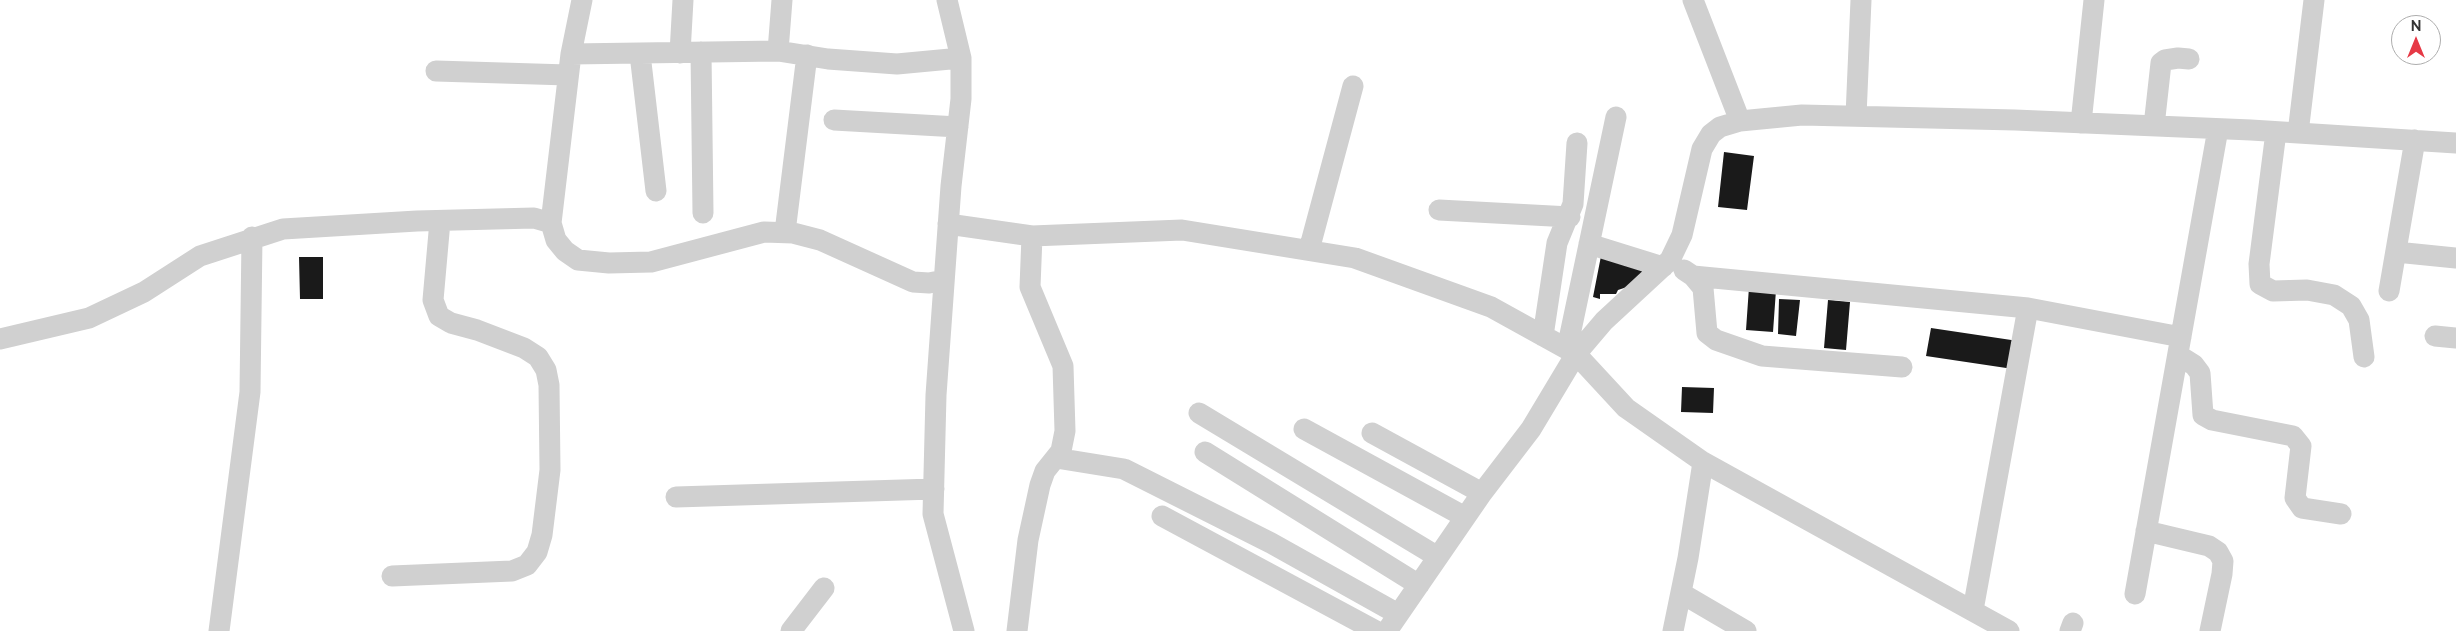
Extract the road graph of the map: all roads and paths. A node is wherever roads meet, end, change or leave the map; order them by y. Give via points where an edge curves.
1 (582, 0) edge
2 (683, 0) edge
3 (782, 0) edge
4 (947, 0) edge
5 (1693, 0) edge
6 (1861, 0) edge
7 (2094, 0) edge
8 (2314, 0) edge
9 (778, 51) junction
10 (701, 52) junction
11 (680, 53) junction
12 (640, 54) junction
13 (807, 55) junction
14 (961, 58) junction
15 (2189, 59) dead end
16 (570, 65) junction
17 (436, 71) dead end
18 (1353, 86) dead end
19 (1856, 116) junction
20 (1616, 117) dead end
21 (834, 120) dead end
22 (1740, 121) junction
23 (2081, 123) junction
24 (2154, 126) junction
25 (958, 127) junction
26 (2218, 128) junction
27 (2276, 132) junction
28 (2298, 133) junction
29 (2415, 140) junction
30 (2456, 142) edge
31 (1578, 143) dead end
32 (656, 191) dead end
33 (1439, 210) dead end
34 (703, 213) dead end
35 (1570, 217) junction
36 (440, 221) junction
37 (551, 223) junction
38 (948, 224) junction
39 (785, 232) junction
40 (1032, 236) junction
41 (252, 237) junction
42 (1589, 244) junction
43 (1309, 250) junction
44 (2396, 252) junction
45 (2456, 258) edge
46 (1666, 263) junction
47 (1693, 276) junction
48 (944, 280) junction
49 (2389, 291) dead end
50 (2028, 308) junction
51 (1543, 336) junction
52 (0, 339) edge
53 (2179, 346) junction
54 (1571, 352) junction
55 (2364, 357) dead end
56 (1902, 367) dead end
57 (1200, 413) dead end
58 (1304, 429) dead end
59 (1372, 433) dead end
60 (1205, 452) dead end
61 (1056, 458) junction
62 (1703, 462) junction
63 (934, 488) junction
64 (1482, 493) junction
65 (676, 497) dead end
66 (2341, 514) dead end
67 (1162, 516) dead end
68 (1465, 518) junction
69 (2146, 532) junction
70 (1438, 557) junction
71 (392, 576) dead end
72 (1419, 585) junction
73 (824, 588) dead end
74 (1681, 593) junction
75 (2135, 594) dead end
76 (1973, 610) junction
77 (1393, 623) edge
78 (219, 631) edge
79 (791, 631) edge
80 (964, 631) edge
81 (1017, 631) edge
82 (1376, 631) edge
83 (1673, 631) edge
84 (1746, 631) edge
85 (2009, 631) edge
86 (2210, 631) edge

1 - 16 street
2 - 11 street
3 - 9 street
4 - 14 street
5 - 22 street
6 - 19 street
7 - 23 street
8 - 28 street
9 - 10 street
9 - 13 street
10 - 11 street
10 - 34 street
11 - 12 street
12 - 16 street
12 - 32 street
13 - 14 street via 897,64
13 - 39 street
14 - 25 street
15 - 24 street via 2178,58 2161,63
16 - 17 street
16 - 37 street
18 - 43 street
19 - 22 street via 1802,115
19 - 23 street
20 - 42 street
21 - 25 street
22 - 46 street via 1720,127 1711,134 1702,149 1682,235
23 - 24 street
24 - 26 street
25 - 38 street
26 - 27 street
26 - 53 street
27 - 28 street
27 - 55 street via 2259,264 2260,284 2273,292 2307,290 2334,296 2351,306 2359,320
28 - 29 street
29 - 30 street
29 - 44 street
31 - 35 street
33 - 35 street
35 - 51 street via 1557,243
36 - 37 street via 534,218
36 - 41 street via 283,229
36 - 71 street via 433,300 439,316 524,348 538,357 546,370 550,470 542,535 537,552 527,565 512,571
37 - 39 street via 556,240 578,260 609,263 651,262 764,232
38 - 40 street
38 - 48 street
39 - 48 street via 820,240 913,282 929,284
40 - 43 street via 1182,230
40 - 61 street via 1030,287 1058,349 1066,384 1064,441
41 - 52 street via 200,256 144,292 89,318
41 - 78 street via 250,392
42 - 46 street
42 - 54 street
43 - 51 street via 1355,258 1482,304
44 - 45 street
44 - 49 street
46 - 47 street
46 - 54 street
47 - 50 street
47 - 56 street via 1703,288 1707,333 1716,340 1762,356
48 - 63 street
50 - 53 street
50 - 76 street
51 - 54 street
53 - 66 street via 2200,372 2203,415 2212,420 2293,436 2301,446 2295,498 2302,508
53 - 69 street
54 - 62 street via 1626,408
54 - 64 street via 1531,429
57 - 70 street
58 - 68 street
59 - 64 street
60 - 72 street
61 - 77 street via 1124,469 1271,543
61 - 81 street via 1044,471 1040,484 1028,540
62 - 74 street
62 - 76 street
63 - 65 street
63 - 80 street via 933,514
64 - 68 street
67 - 82 street
68 - 70 street
69 - 75 street
69 - 86 street via 2209,546 2218,552 2223,561 2222,574
70 - 72 street
72 - 77 street
73 - 79 street
74 - 83 street
74 - 84 street
76 - 85 street

